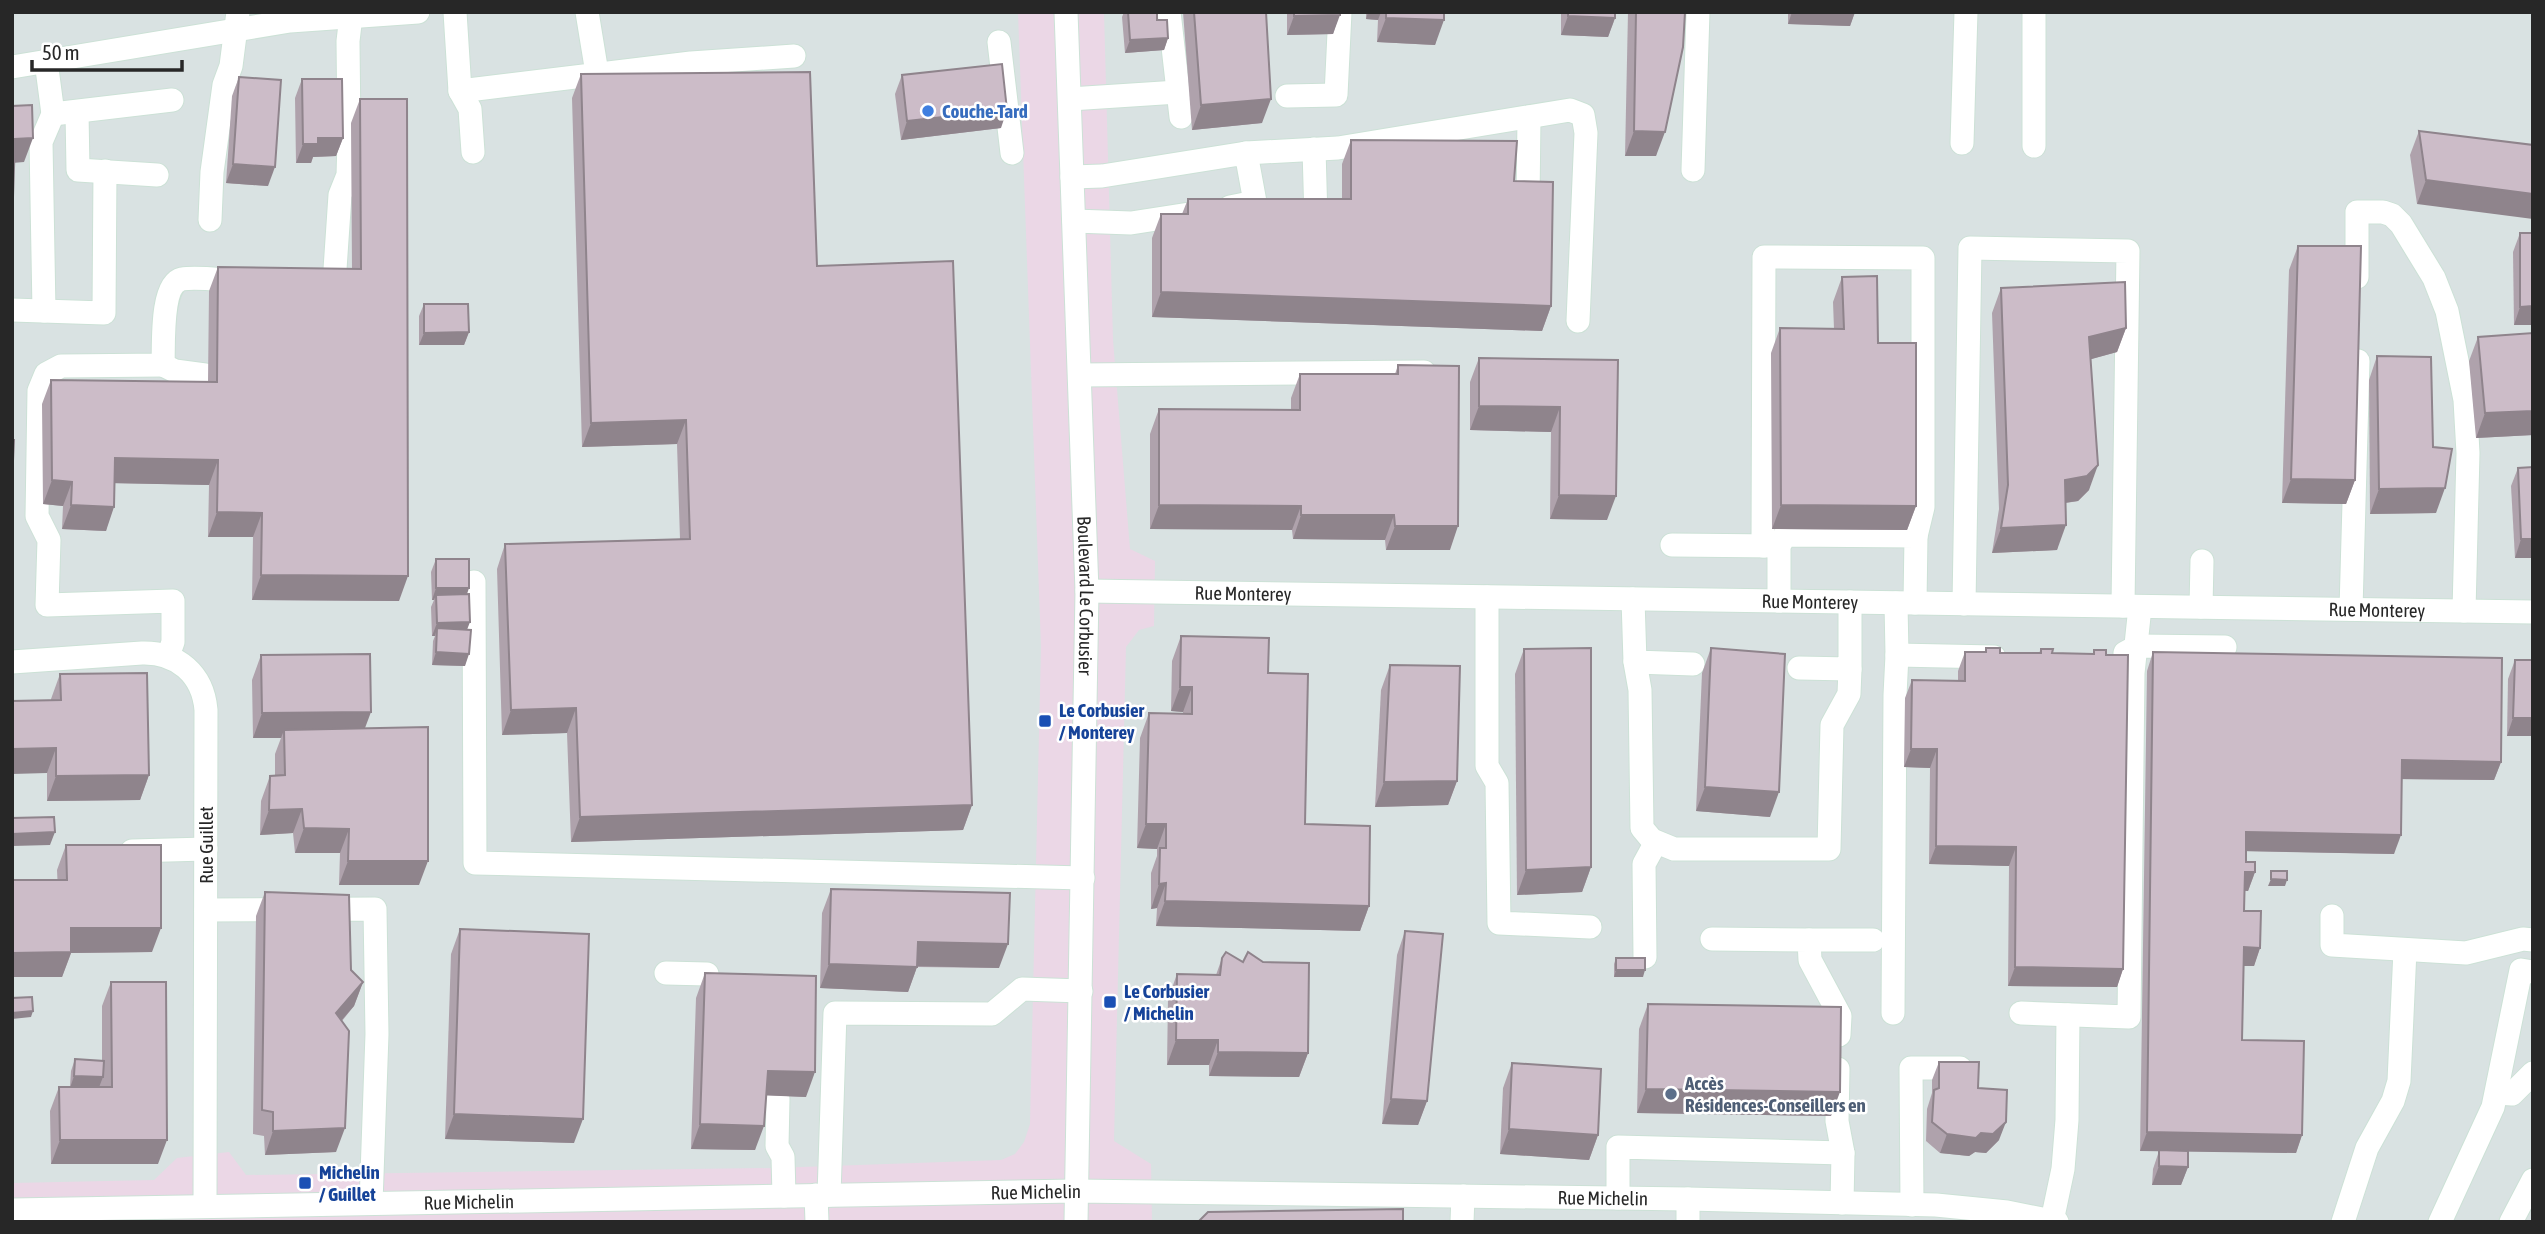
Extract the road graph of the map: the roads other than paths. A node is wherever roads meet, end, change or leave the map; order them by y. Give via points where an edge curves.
1 (418, 12) edge
2 (455, 12) edge
3 (587, 12) edge
4 (1066, 12) edge
5 (1169, 12) edge
6 (1340, 12) edge
7 (1698, 12) edge
8 (1966, 12) edge
9 (2034, 12) edge
10 (351, 16) junction
11 (238, 21) edge
12 (999, 43) dead end
13 (794, 56) dead end
14 (47, 61) junction
15 (12, 67) edge
16 (597, 73) junction
17 (460, 91) junction
18 (1178, 92) junction
19 (1287, 96) dead end
20 (1070, 99) junction
21 (172, 100) dead end
22 (77, 112) junction
23 (53, 114) junction
24 (1181, 117) dead end
25 (1529, 117) junction
26 (1962, 143) dead end
27 (2034, 146) dead end
28 (1314, 149) junction
29 (473, 152) dead end
30 (1012, 153) dead end
31 (1246, 153) junction
32 (1693, 170) dead end
33 (105, 172) junction
34 (157, 175) dead end
35 (1072, 177) junction
36 (1528, 202) edge
37 (1316, 219) edge
38 (210, 220) dead end
39 (1074, 221) junction
40 (265, 282) edge
41 (293, 283) edge
42 (2358, 295) edge
43 (12, 310) edge
44 (44, 311) junction
45 (1578, 321) dead end
46 (2358, 337) edge
47 (163, 365) junction
48 (1434, 372) edge
49 (205, 376) dead end
50 (1080, 376) junction
51 (1916, 536) junction
52 (1672, 545) dead end
53 (1771, 546) junction
54 (2202, 561) dead end
55 (474, 582) dead end
56 (1087, 591) junction
57 (1488, 597) junction
58 (1633, 599) junction
59 (1779, 601) junction
60 (1850, 602) junction
61 (1906, 603) junction
62 (1964, 604) junction
63 (2132, 606) junction
64 (2201, 607) junction
65 (2351, 609) junction
66 (2464, 611) junction
67 (2533, 612) edge
68 (2138, 646) junction
69 (2225, 648) dead end
70 (1897, 655) junction
71 (168, 656) junction
72 (2020, 657) edge
73 (2101, 659) edge
74 (12, 662) edge
75 (1635, 662) junction
76 (1693, 664) dead end
77 (1799, 668) dead end
78 (1850, 669) junction
79 (1656, 842) junction
80 (206, 849) junction
81 (132, 851) edge
82 (1083, 878) junction
83 (206, 910) junction
84 (2332, 916) dead end
85 (1590, 927) dead end
86 (1712, 939) dead end
87 (1809, 940) junction
88 (1873, 940) dead end
89 (2533, 940) edge
90 (2405, 950) junction
91 (1645, 957) edge
92 (2533, 972) edge
93 (666, 973) dead end
94 (707, 974) edge
95 (1081, 991) junction
96 (1893, 1013) dead end
97 (2021, 1013) dead end
98 (2068, 1015) junction
99 (1960, 1068) edge
100 (2533, 1073) edge
101 (2497, 1093) junction
102 (784, 1100) dead end
103 (1843, 1153) junction
104 (2533, 1180) edge
105 (1076, 1191) junction
106 (823, 1195) junction
107 (784, 1196) junction
108 (1463, 1196) junction
109 (1618, 1198) junction
110 (371, 1203) junction
111 (205, 1206) junction
112 (12, 1210) edge
113 (584, 1210) edge
114 (1688, 1210) edge
115 (1856, 1210) edge
116 (1899, 1210) edge
117 (175, 1214) edge
118 (2055, 1221) edge
119 (817, 1222) edge
120 (1076, 1222) edge
121 (1462, 1222) edge
122 (2343, 1222) edge
123 (2440, 1222) edge
124 (2511, 1222) edge

1 - 10 street
2 - 17 street
3 - 16 street
4 - 20 street, Boulevard Le Corbusier
5 - 18 street
6 - 19 street via 1336,95
7 - 32 street
8 - 26 street
9 - 27 street
10 - 11 street
10 - 41 street via 348,175 340,195 334,284
11 - 14 street
11 - 38 street via 224,85
12 - 30 street
13 - 16 street
14 - 15 street
14 - 23 street
16 - 17 street
17 - 29 street via 470,110
18 - 20 street
18 - 24 street
20 - 35 street, Boulevard Le Corbusier
21 - 22 street
22 - 23 street
22 - 33 street via 78,170
23 - 44 street via 41,142
25 - 28 street
25 - 36 street
25 - 45 street via 1570,110 1583,115 1586,123
28 - 31 street
28 - 37 street
31 - 35 street
31 - 39 street via 1255,202 1131,223
33 - 34 street
33 - 44 street via 104,313
35 - 39 street, Boulevard Le Corbusier
39 - 50 street, Boulevard Le Corbusier
40 - 47 street via 183,279 173,285 167,299
42 - 66 street via 2357,212 2384,212 2401,224 2434,278 2461,372 2468,453
43 - 44 street
46 - 65 street
47 - 49 street
47 - 71 street via 61,366 46,374 38,401 37,516 49,541 47,605 173,601 173,642
48 - 50 street
50 - 56 street, Boulevard Le Corbusier
51 - 53 street via 1785,535
51 - 53 street via 1923,507 1923,258 1764,257
51 - 61 street
52 - 53 street
53 - 59 street
54 - 64 street
55 - 82 street via 475,863
56 - 57 street, Rue Monterey
56 - 82 street, Boulevard Le Corbusier
57 - 58 street, Rue Monterey
57 - 85 street via 1487,765 1497,783 1499,923
58 - 59 street, Rue Monterey
58 - 75 street
59 - 60 street, Rue Monterey
60 - 61 street, Rue Monterey
60 - 78 street
61 - 62 street, Rue Monterey
61 - 70 street
62 - 63 street, Rue Monterey
62 - 63 street via 1970,248 2128,251
63 - 64 street, Rue Monterey
63 - 68 street
64 - 65 street, Rue Monterey
65 - 66 street, Rue Monterey
66 - 67 street, Rue Monterey
68 - 69 street
68 - 73 street via 2114,659
68 - 98 street via 2133,673 2129,1017
70 - 72 street
70 - 96 street
71 - 74 street via 145,652
71 - 80 street, Rue Guillet via 193,674 205,702
75 - 76 street
75 - 79 street via 1640,690 1642,828
77 - 78 street
78 - 79 street via 1850,694 1832,725 1829,849 1674,849
79 - 91 street via 1644,864
80 - 81 street
80 - 83 street, Rue Guillet
82 - 95 street, Boulevard Le Corbusier
83 - 110 street via 375,909 377,1034
83 - 111 street, Rue Guillet
84 - 90 street via 2332,945
86 - 87 street
87 - 88 street
87 - 103 street via 1810,960 1840,1016 1837,1121
89 - 90 street via 2466,953
90 - 122 street via 2399,1081 2367,1148
92 - 101 street via 2521,970
93 - 94 street
95 - 105 street, Boulevard Le Corbusier
95 - 106 street via 1022,989 992,1014 835,1013
97 - 98 street
98 - 118 street via 2067,1120
99 - 116 street via 1911,1068
100 - 101 street via 2512,1094
101 - 123 street
102 - 107 street via 777,1146 783,1157
103 - 109 street via 1618,1147
103 - 115 street
104 - 124 street
105 - 106 street, Rue Michelin
105 - 108 street, Rue Michelin
105 - 120 street, Boulevard Le Corbusier
106 - 107 street, Rue Michelin
106 - 119 street
107 - 113 street, Rue Michelin
108 - 109 street, Rue Michelin
108 - 121 street
109 - 114 street, Rue Michelin
110 - 111 street, Rue Michelin
110 - 113 street, Rue Michelin
111 - 117 street, Rue Michelin
112 - 117 street, Rue Michelin
114 - 115 street, Rue Michelin
115 - 116 street, Rue Michelin
116 - 118 street, Rue Michelin via 1983,1209

